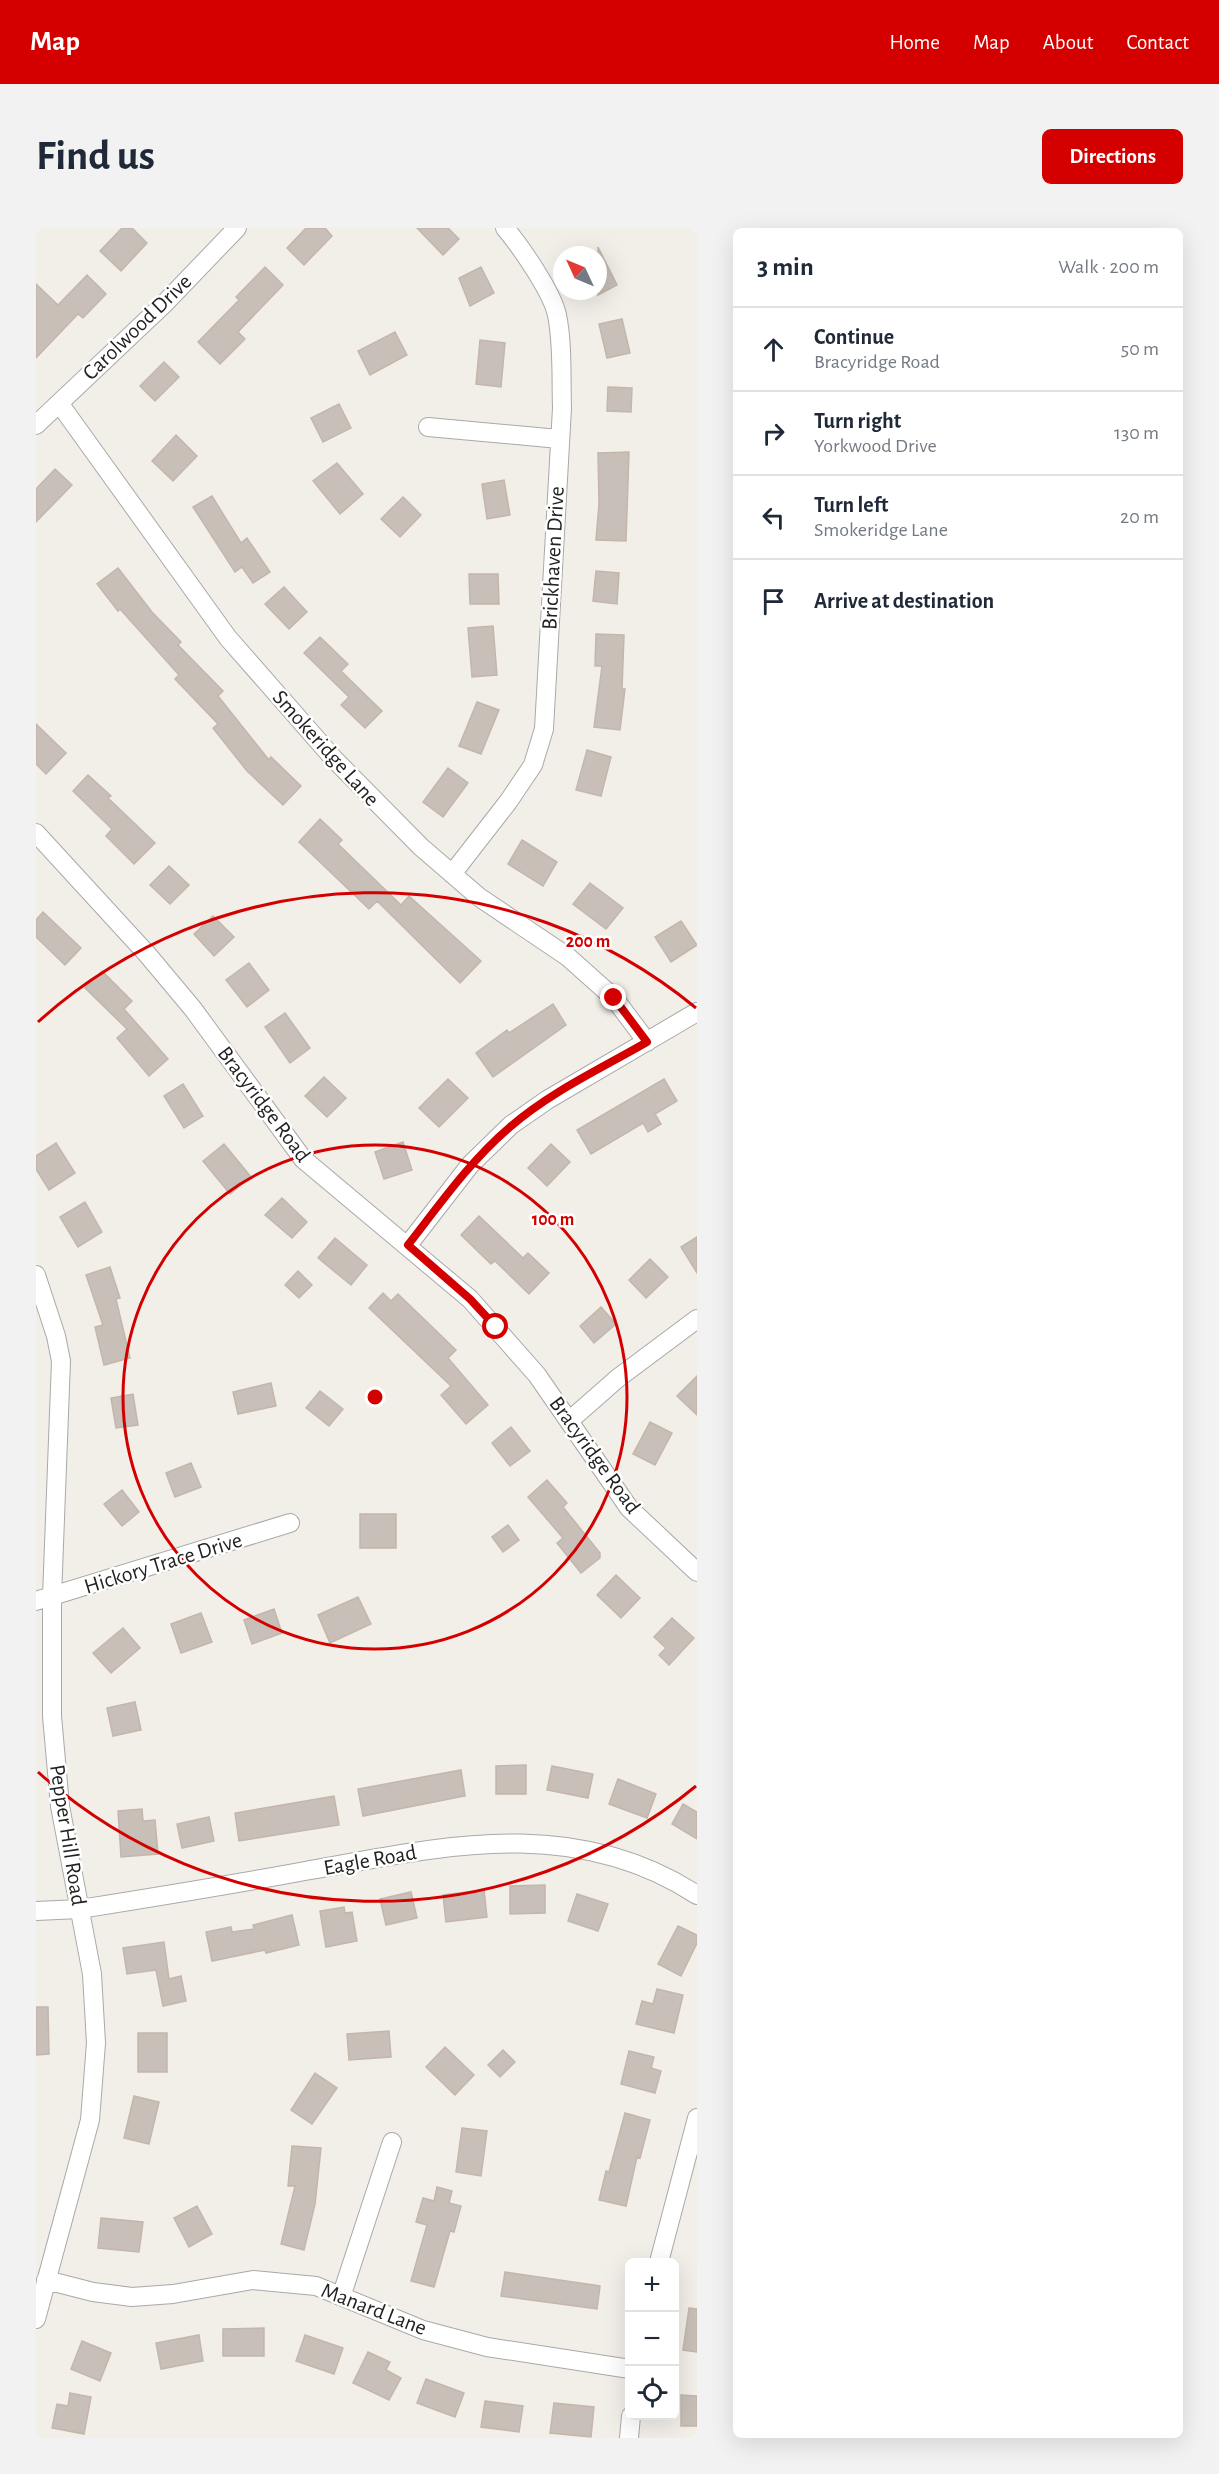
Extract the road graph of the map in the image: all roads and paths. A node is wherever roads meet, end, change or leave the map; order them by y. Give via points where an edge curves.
1 (237, 228) edge
2 (505, 228) edge
3 (59, 403) junction
4 (36, 425) edge
5 (428, 427) dead end
6 (559, 439) junction
7 (36, 833) edge
8 (452, 874) junction
9 (697, 1012) edge
10 (647, 1042) junction
11 (408, 1245) junction
12 (36, 1275) edge
13 (697, 1319) edge
14 (569, 1421) junction
15 (290, 1523) dead end
16 (697, 1572) edge
17 (44, 1599) edge
18 (697, 1894) edge
19 (80, 1909) junction
20 (36, 1911) edge
21 (697, 2118) edge
22 (392, 2142) dead end
23 (660, 2258) edge
24 (46, 2280) junction
25 (342, 2294) junction
26 (36, 2319) edge
27 (625, 2368) edge
28 (631, 2420) edge
29 (629, 2438) edge

1 - 3 street, Carolwood Drive via 164,304
2 - 6 street, Brickhaven Drive via 538,274 557,314 561,368
3 - 4 street, Carolwood Drive
3 - 8 street, Smokeridge Lane via 228,638 375,803
5 - 6 street
6 - 8 street, Brickhaven Drive via 544,729 533,765
7 - 11 street, Bracyridge Road via 193,1009 303,1159
8 - 10 street, Smokeridge Lane via 568,957 614,998
9 - 10 street
10 - 11 street via 511,1125 470,1165
11 - 14 street, Bracyridge Road via 470,1299 537,1375
12 - 17 street, Pepper Hill Road via 61,1361
13 - 14 street via 618,1378
14 - 16 street, Bracyridge Road via 629,1508
15 - 17 street, Hickory Trace Drive
17 - 19 street, Pepper Hill Road via 60,1806
18 - 19 street, Eagle Road via 666,1874 609,1854 561,1845 500,1843 428,1850
19 - 20 street, Eagle Road
19 - 24 street, Pepper Hill Road via 92,1974 96,2043 90,2120
21 - 23 street
22 - 25 street
24 - 25 street, Manard Lane via 132,2297 253,2280 316,2286
24 - 26 street, Pepper Hill Road
25 - 27 street, Manard Lane via 423,2330 487,2348
28 - 29 street

